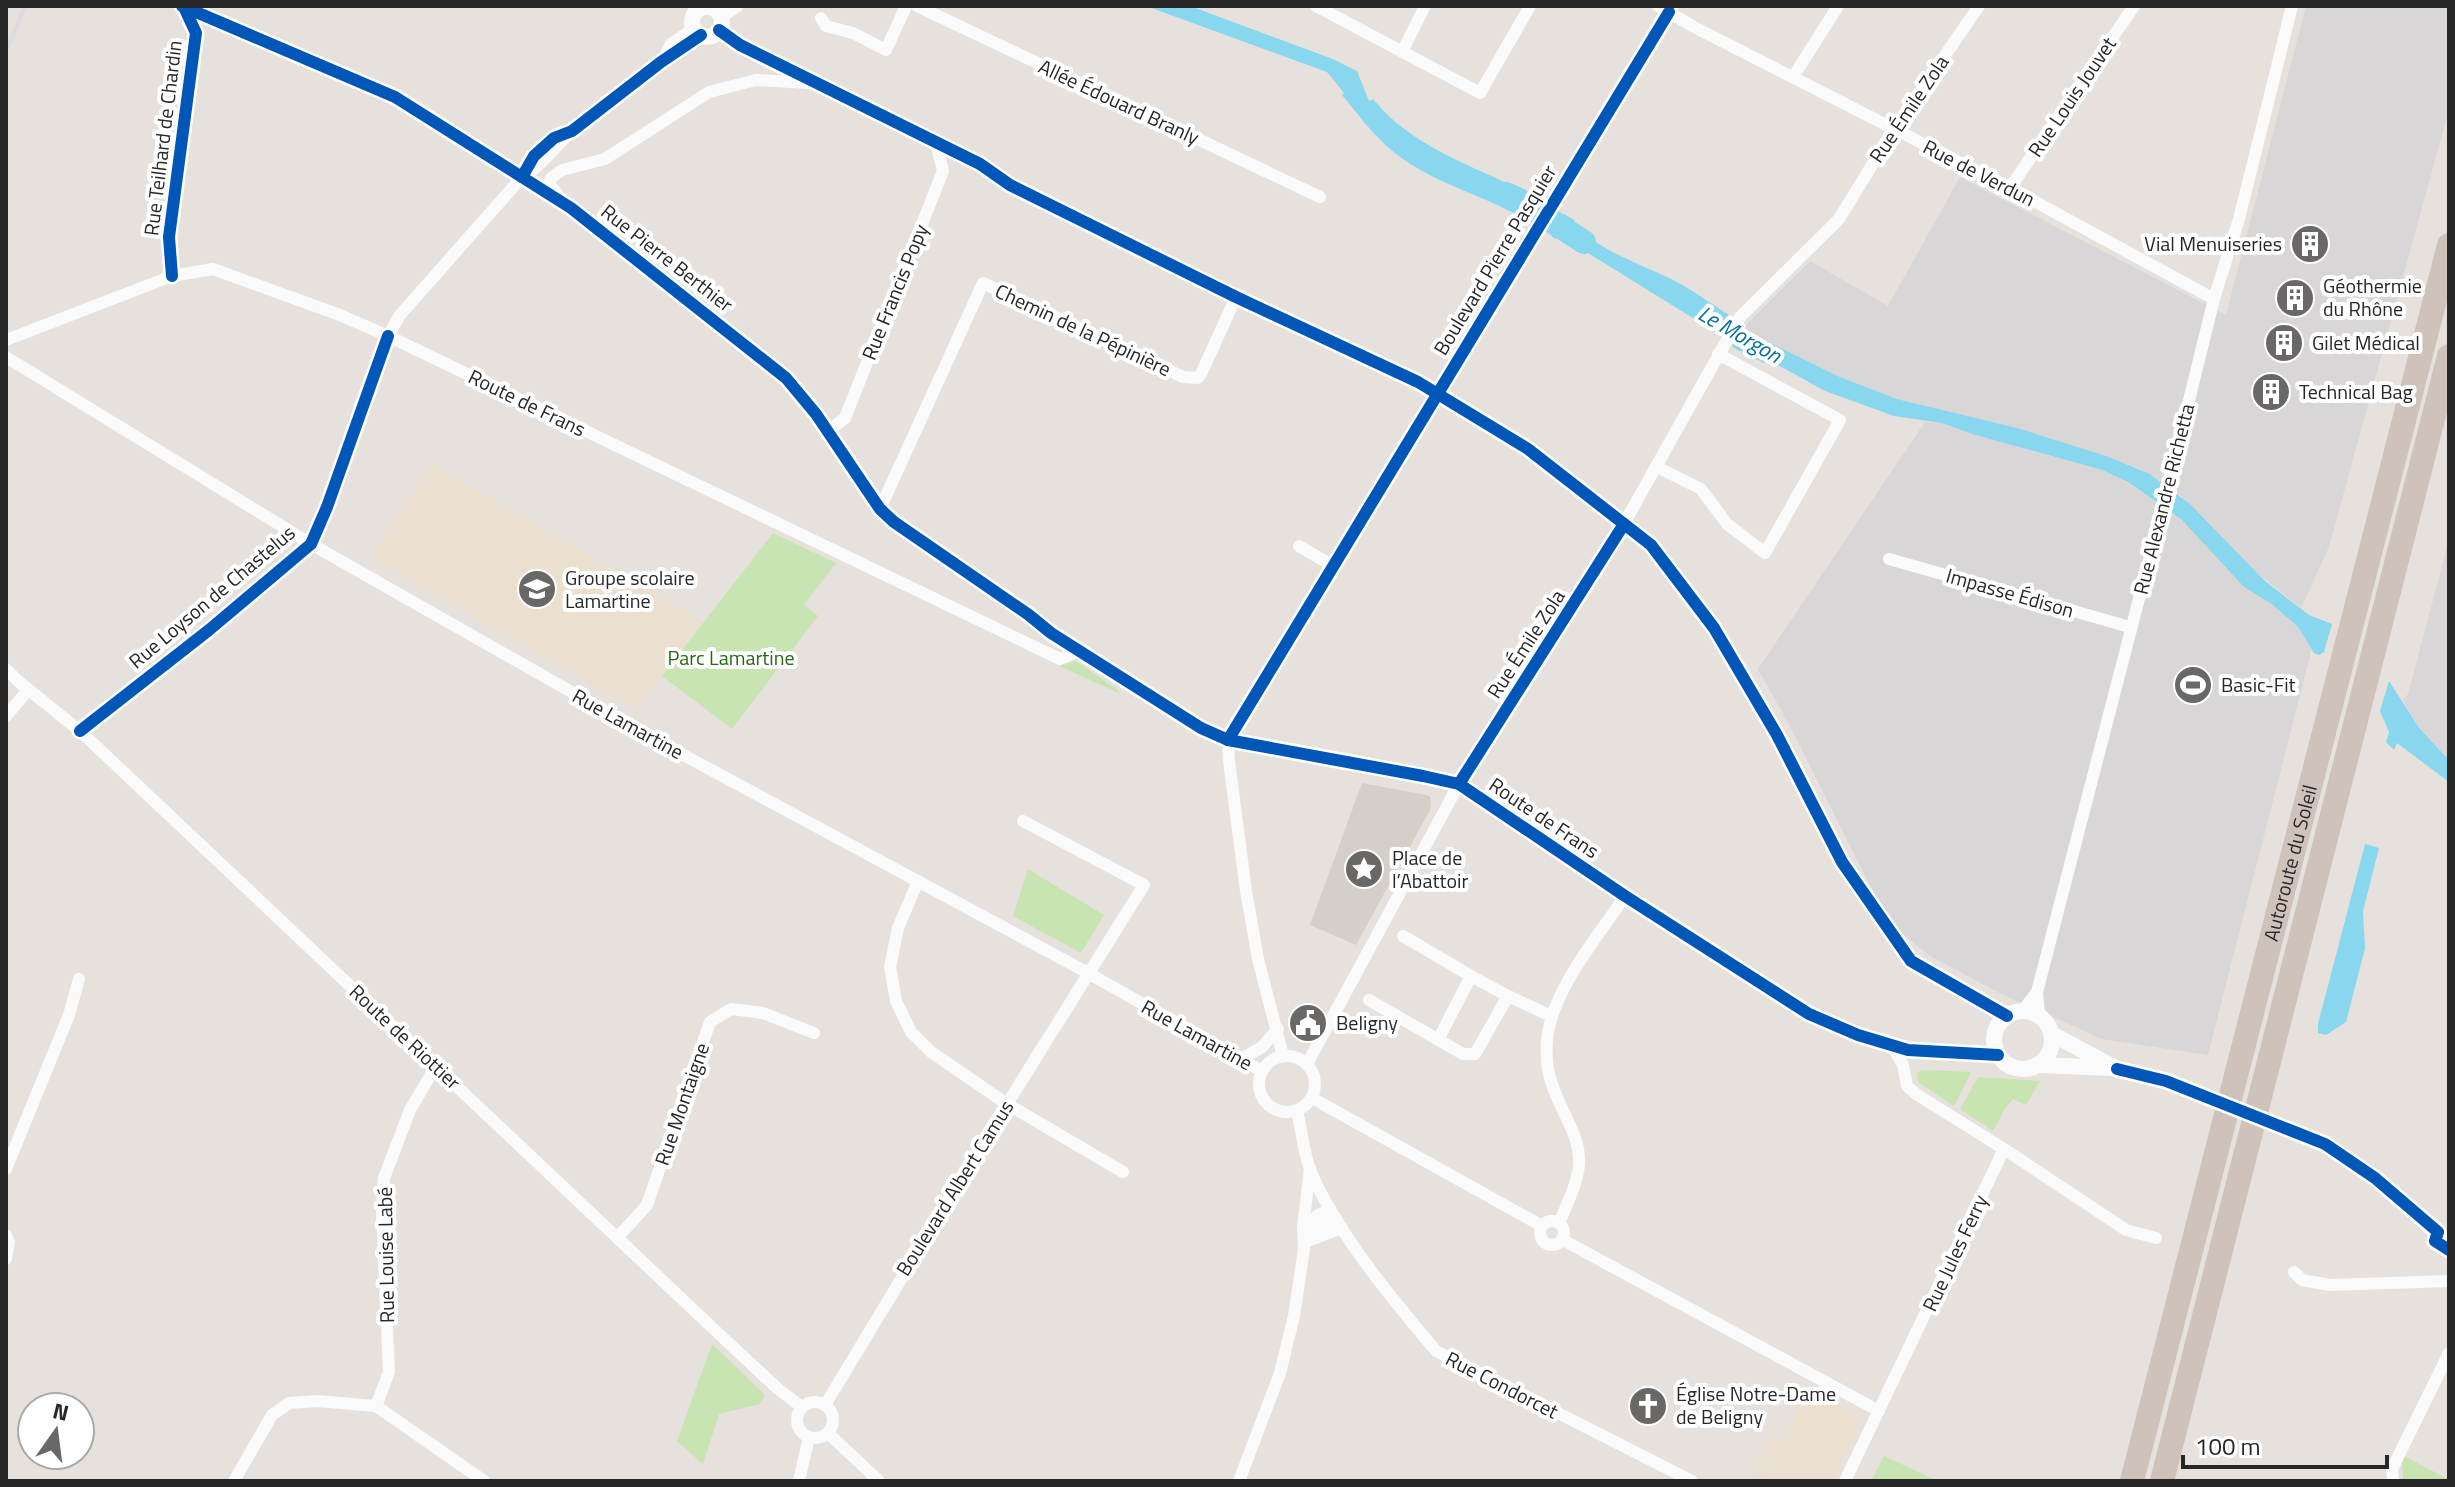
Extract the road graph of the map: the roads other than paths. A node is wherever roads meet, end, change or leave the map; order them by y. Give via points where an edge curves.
1 (183, 6) edge
2 (738, 6) edge
3 (906, 6) edge
4 (917, 6) edge
5 (1317, 6) edge
6 (1425, 6) edge
7 (1530, 6) edge
8 (1838, 6) edge
9 (1979, 6) edge
10 (2134, 6) edge
11 (2292, 6) edge
12 (1667, 8) edge
13 (708, 13) edge
14 (821, 18) dead end
15 (697, 32) junction
16 (1402, 52) junction
17 (1793, 77) junction
18 (822, 85) junction
19 (1894, 129) junction
20 (936, 143) junction
21 (522, 177) junction
22 (2010, 188) junction
23 (1320, 197) dead end
24 (571, 208) junction
25 (2449, 245) edge
26 (172, 276) junction
27 (1236, 297) junction
28 (2214, 299) junction
29 (388, 336) junction
30 (6, 340) edge
31 (1719, 352) junction
32 (2449, 356) edge
33 (6, 357) edge
34 (1438, 394) junction
35 (827, 432) junction
36 (1657, 467) junction
37 (880, 509) junction
38 (1624, 524) junction
39 (311, 544) junction
40 (1299, 546) dead end
41 (1889, 559) dead end
42 (1333, 566) junction
43 (2130, 627) junction
44 (1054, 634) junction
45 (1032, 647) junction
46 (1074, 648) junction
47 (6, 669) edge
48 (28, 690) junction
49 (6, 716) edge
50 (80, 731) junction
51 (1228, 740) junction
52 (1459, 784) junction
53 (1023, 821) dead end
54 (918, 881) junction
55 (1625, 896) junction
56 (1403, 936) dead end
57 (1089, 974) junction
58 (1471, 976) junction
59 (79, 979) dead end
60 (1508, 996) junction
61 (1369, 1000) dead end
62 (2023, 1014) junction
63 (1551, 1016) junction
64 (1278, 1029) junction
65 (814, 1033) dead end
66 (2052, 1034) junction
67 (1438, 1040) junction
68 (1893, 1047) junction
69 (1921, 1051) junction
70 (1998, 1055) junction
71 (1283, 1056) junction
72 (1240, 1060) junction
73 (1307, 1064) junction
74 (1903, 1065) junction
75 (2039, 1065) junction
76 (436, 1066) junction
77 (2117, 1069) junction
78 (1262, 1071) junction
79 (1312, 1098) junction
80 (1007, 1104) junction
81 (1297, 1111) junction
82 (2004, 1149) junction
83 (1310, 1168) junction
84 (6, 1169) edge
85 (1123, 1172) dead end
86 (1336, 1218) junction
87 (1559, 1223) junction
88 (1542, 1226) junction
89 (1303, 1228) junction
90 (6, 1235) edge
91 (2445, 1236) edge
92 (618, 1237) junction
93 (2156, 1238) dead end
94 (1563, 1240) junction
95 (1305, 1242) junction
96 (6, 1259) edge
97 (2294, 1272) dead end
98 (2449, 1281) edge
99 (2449, 1353) edge
100 (825, 1405) junction
101 (376, 1406) junction
102 (802, 1407) junction
103 (1879, 1411) junction
104 (828, 1433) junction
105 (809, 1437) junction
106 (234, 1481) edge
107 (484, 1481) edge
108 (799, 1481) edge
109 (879, 1481) edge
110 (1239, 1481) edge
111 (1692, 1481) edge
112 (1845, 1481) edge
113 (2132, 1481) edge
114 (2162, 1481) edge
115 (2393, 1481) edge

1 - 21 street, Rue Pierre Berthier via 395,97
1 - 26 street, Rue Teilhard de Chardin via 196,33 169,237
2 - 13 street
3 - 14 street via 886,50 826,26
4 - 23 street, Allée Édouard Branly
5 - 16 street
6 - 16 street
7 - 16 street via 1480,93
8 - 17 street
9 - 19 street, Rue Émile Zola
10 - 22 street, Rue Louis Jouvet
11 - 28 street, Rue Alexandre Richetta
12 - 17 street, Rue de Verdun
12 - 34 street, Boulevard Pierre Pasquier
13 - 15 street via 692,19
13 - 15 street via 711,36
13 - 18 street via 740,45
15 - 21 street, Rue Loyson de Chastelus via 671,44 661,62
17 - 19 street, Rue de Verdun
18 - 20 street
18 - 24 street via 756,80 709,92 605,159 551,178 549,184
19 - 22 street, Rue de Verdun
19 - 31 street, Rue Émile Zola via 1839,219 1740,317
20 - 27 street
20 - 35 street, Rue Francis Popy via 943,171 845,418
21 - 24 street, Rue Pierre Berthier
21 - 29 street, Rue Loyson de Chastelus via 400,315
22 - 28 street, Rue de Verdun
24 - 35 street, Rue Pierre Berthier via 786,378
25 - 113 highway, Autoroute du Soleil
26 - 29 street, Route de Frans via 213,269
26 - 30 street, Route de Frans
27 - 34 street
27 - 37 street, Chemin de la Pépinière via 1201,374 1190,378 983,283
28 - 43 street, Rue Alexandre Richetta
29 - 39 street, Rue Loyson de Chastelus
29 - 45 street, Route de Frans
31 - 36 street, Rue Émile Zola
31 - 36 street via 1840,420 1765,553 1727,524 1701,489
32 - 114 highway, Autoroute du Soleil
33 - 39 street, Rue Lamartine
34 - 38 street via 1528,449
34 - 42 street, Boulevard Pierre Pasquier
35 - 37 street, Rue Pierre Berthier
36 - 38 street, Rue Émile Zola
37 - 44 street, Rue Pierre Berthier
38 - 52 street, Rue Émile Zola
38 - 62 street via 1651,545 1714,628 1842,862 1911,961
39 - 50 street, Rue Loyson de Chastelus
39 - 54 street, Rue Lamartine
40 - 42 street
41 - 43 street, Impasse Édison
42 - 51 street, Boulevard Pierre Pasquier
43 - 62 street, Rue Alexandre Richetta via 2037,992
44 - 45 street
44 - 46 street, Route de Frans
45 - 46 street, Route de Frans via 1060,659
46 - 51 street, Route de Frans
47 - 48 street, Route de Riottier
48 - 49 street
48 - 50 street, Route de Riottier
50 - 76 street, Route de Riottier
51 - 52 street, Route de Frans
51 - 64 street via 1246,891
52 - 55 street, Route de Frans
52 - 73 street, Rue Émile Zola
53 - 57 street, Boulevard Albert Camus via 1144,885
54 - 57 street, Rue Lamartine
54 - 80 street via 898,928 890,967 896,1001 911,1032 931,1052
55 - 63 street via 1560,993
55 - 68 street, Route de Frans via 1809,1014
56 - 58 street
57 - 72 street, Rue Lamartine
57 - 80 street, Boulevard Albert Camus
58 - 60 street
58 - 67 street
59 - 84 street
60 - 63 street
60 - 67 street via 1475,1054 1463,1054
61 - 67 street
62 - 66 street via 2049,1025
62 - 70 street via 1995,1032
63 - 87 street via 1550,1081 1572,1130 1579,1163
64 - 71 street
64 - 72 street
65 - 92 street, Rue Montaigne via 763,1013 731,1009 710,1022 647,1205
66 - 75 street via 2049,1054
66 - 77 street
68 - 69 street, Route de Frans
68 - 74 street
69 - 70 street, Route de Frans
69 - 74 street
70 - 75 street via 2012,1067
71 - 73 street
71 - 78 street
72 - 78 street, Rue Lamartine
73 - 79 street via 1316,1084
74 - 82 street via 1907,1086 1916,1094
75 - 77 street
76 - 92 street, Route de Riottier
76 - 101 street, Rue Louise Labé via 410,1110 384,1178 389,1372
77 - 91 street via 2187,1089 2340,1152
78 - 81 street via 1259,1090 1269,1107
79 - 81 street
79 - 88 street
80 - 85 street
80 - 100 street, Boulevard Albert Camus
81 - 83 street, Rue Condorcet
82 - 93 street via 2126,1230
82 - 103 street, Rue Jules Ferry
83 - 86 street, Rue Condorcet
83 - 89 street
86 - 89 street via 1318,1215
86 - 95 street via 1318,1226
86 - 111 street, Rue Condorcet via 1436,1351
87 - 88 street
87 - 94 street
88 - 94 street via 1545,1243
89 - 95 street
90 - 96 street
92 - 102 street, Route de Riottier
94 - 103 street
95 - 110 street via 1280,1373
97 - 98 street via 2302,1280 2330,1285
99 - 115 street via 2392,1469
100 - 102 street via 813,1402
100 - 104 street via 833,1418
101 - 106 street via 289,1403 272,1415
101 - 107 street
102 - 105 street via 798,1424
103 - 112 street, Rue Jules Ferry
104 - 105 street
104 - 109 street
105 - 108 street

